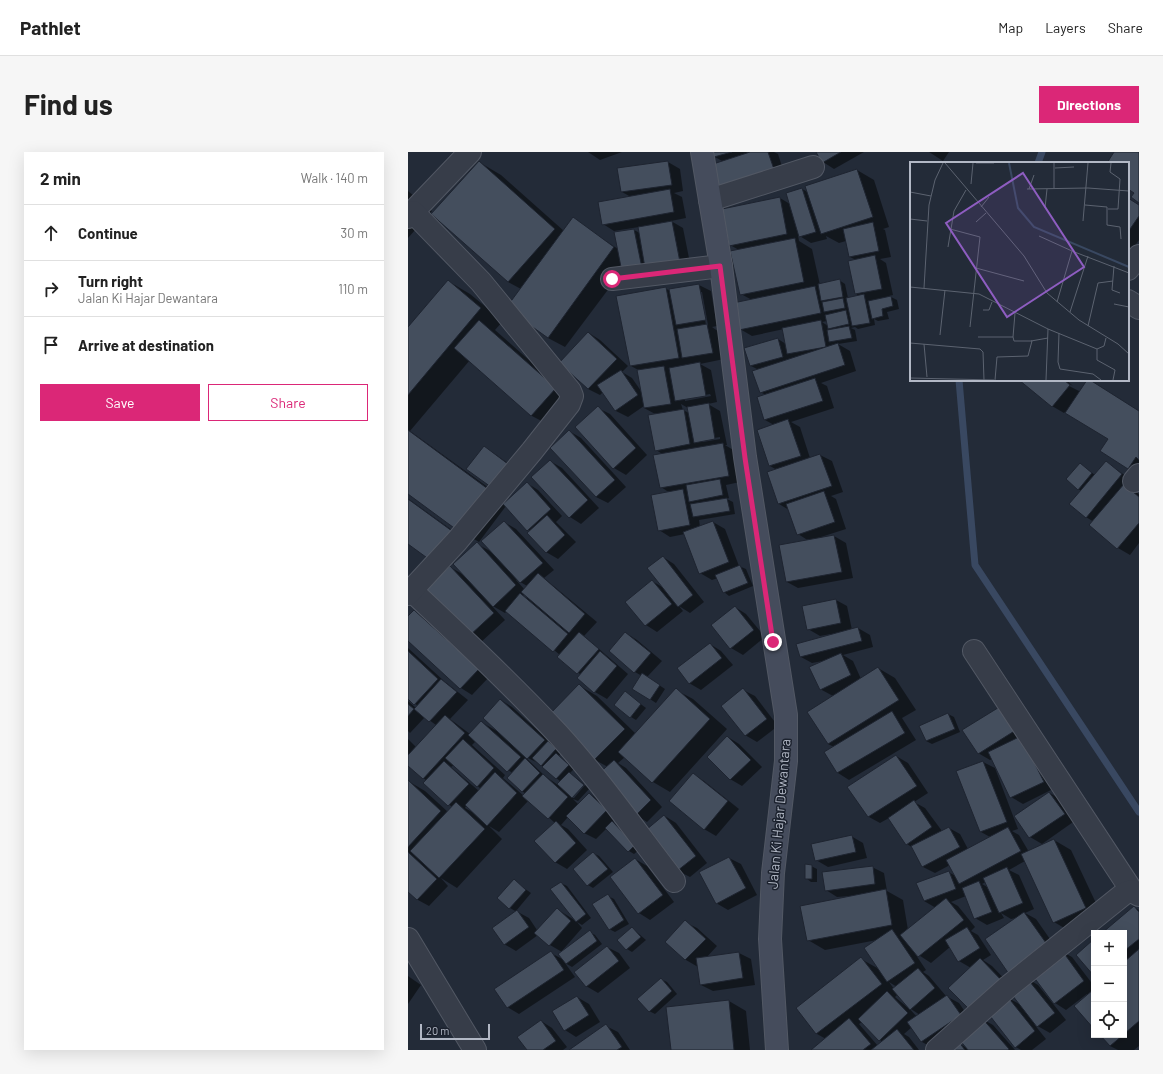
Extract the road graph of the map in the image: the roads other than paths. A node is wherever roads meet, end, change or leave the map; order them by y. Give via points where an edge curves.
1 (470, 152) edge
2 (702, 152) edge
3 (813, 167) dead end
4 (710, 200) junction
5 (410, 215) edge
6 (1139, 256) edge
7 (720, 266) junction
8 (1129, 267) edge
9 (612, 279) dead end
10 (1129, 302) edge
11 (1139, 308) edge
12 (410, 592) edge
13 (974, 651) dead end
14 (674, 881) dead end
15 (1136, 893) edge
16 (408, 939) edge
17 (474, 1050) edge
18 (777, 1050) edge
19 (937, 1050) edge

1 - 5 street
2 - 4 street, Jalan Ki Hajar Dewantara
3 - 4 street
4 - 7 street, Jalan Ki Hajar Dewantara
5 - 12 street via 481,282 572,396 569,404 532,451 457,541
6 - 8 street
7 - 9 street
7 - 18 street, Jalan Ki Hajar Dewantara via 745,458 786,715 786,761 773,873 770,939
10 - 11 street
12 - 14 street via 520,695 558,735 587,768
13 - 15 street
15 - 19 street via 1125,893 1009,986
16 - 17 street

